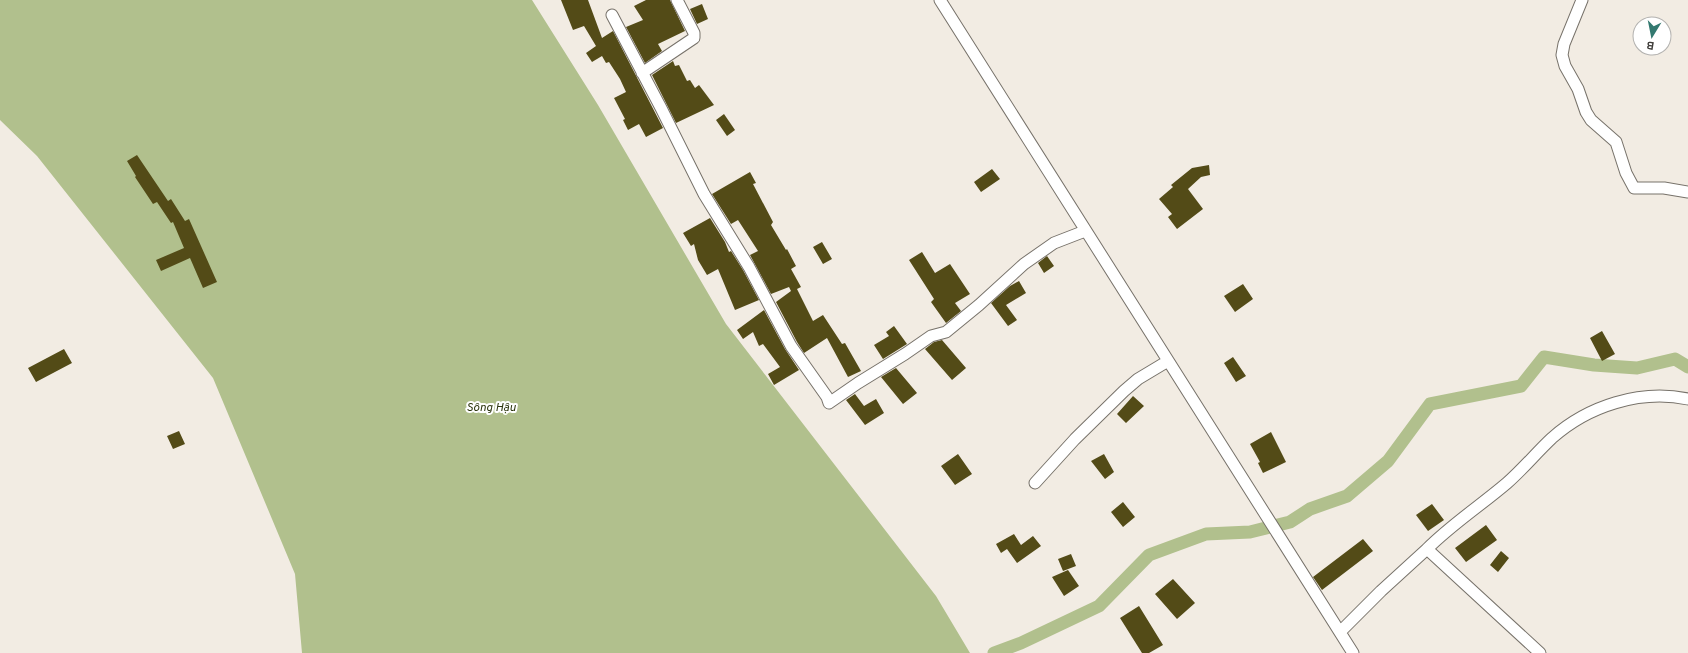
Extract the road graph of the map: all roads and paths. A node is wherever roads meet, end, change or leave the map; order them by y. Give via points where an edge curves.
1 (677, 0) edge
2 (940, 0) edge
3 (1582, 0) edge
4 (612, 15) dead end
5 (642, 73) junction
6 (1688, 192) edge
7 (1085, 231) junction
8 (1168, 361) junction
9 (1688, 399) edge
10 (1035, 483) dead end
11 (1427, 549) junction
12 (1340, 632) junction
13 (1354, 653) edge
14 (1540, 653) edge

1 - 5 street via 694,33 694,38
2 - 7 street
3 - 6 street via 1562,55 1590,120 1616,142 1634,188 1664,188
4 - 5 street
5 - 7 street via 704,194 749,267 791,346 829,403 931,336 946,332 1024,264 1054,243
7 - 8 street
8 - 10 street via 1138,379 1124,391 1074,439
8 - 12 street
9 - 11 street via 1664,396 1639,398 1616,402 1589,412 1552,439 1520,472 1488,500 1445,531
11 - 12 street via 1381,590
11 - 14 street
12 - 13 street

